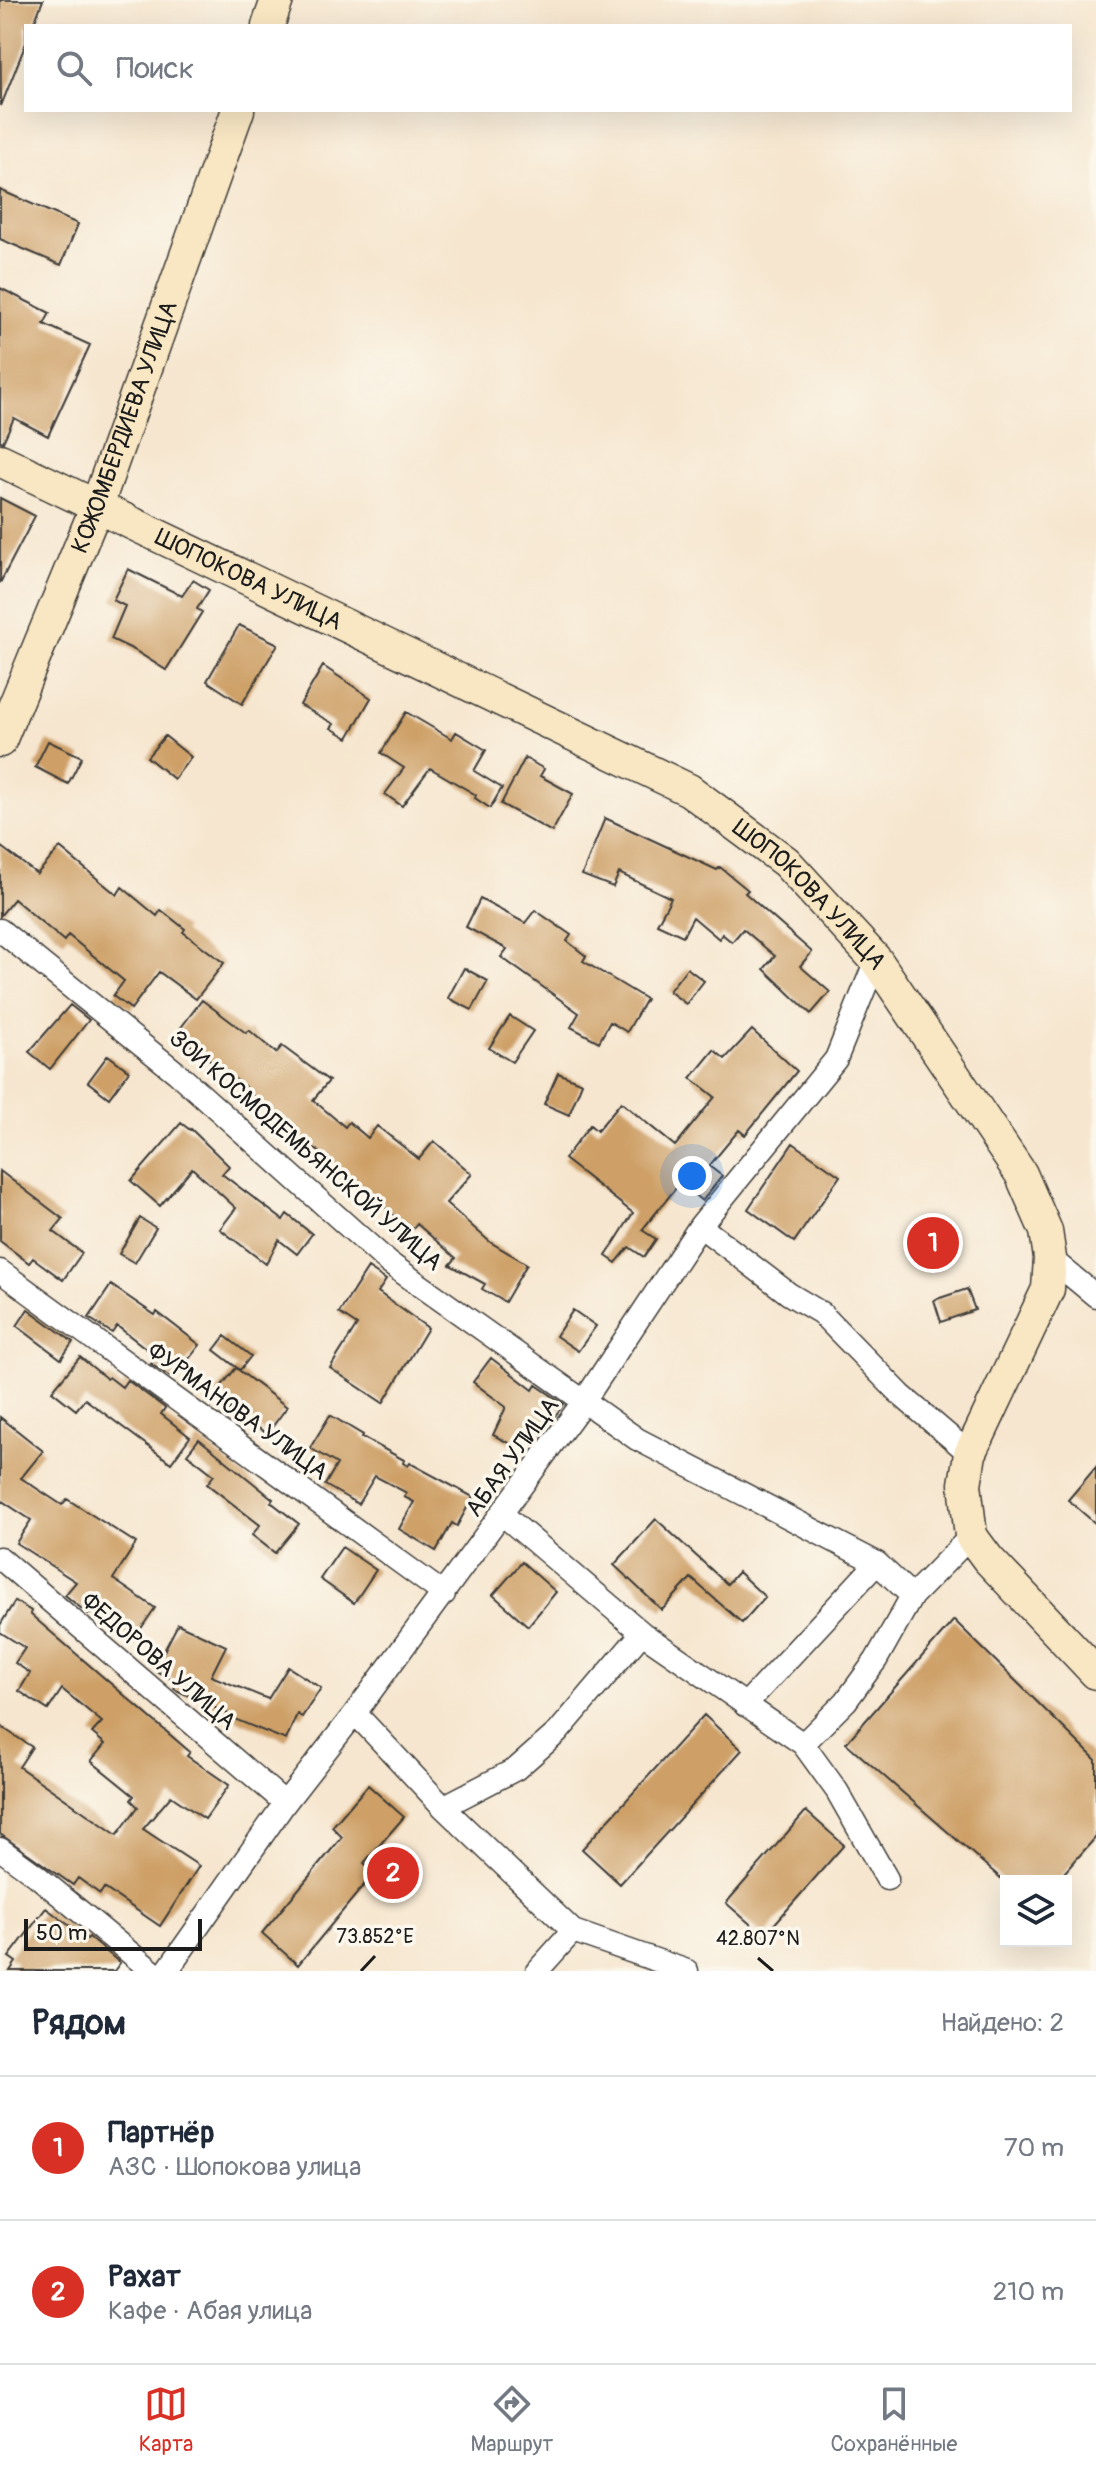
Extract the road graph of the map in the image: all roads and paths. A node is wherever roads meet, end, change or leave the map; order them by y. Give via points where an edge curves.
1 (277, 0) edge
2 (269, 24) edge
3 (237, 112) edge
4 (0, 460) edge
5 (96, 508) junction
6 (0, 741) edge
7 (0, 930) edge
8 (876, 960) junction
9 (700, 1226) junction
10 (1050, 1258) junction
11 (0, 1271) edge
12 (1096, 1296) edge
13 (584, 1401) junction
14 (970, 1454) junction
15 (502, 1514) junction
16 (971, 1536) junction
17 (0, 1558) edge
18 (877, 1563) junction
19 (444, 1594) junction
20 (912, 1596) junction
21 (642, 1633) junction
22 (1096, 1673) edge
23 (745, 1705) junction
24 (355, 1713) junction
25 (803, 1744) junction
26 (285, 1803) junction
27 (443, 1807) junction
28 (0, 1849) edge
29 (887, 1879) dead end
30 (573, 1931) junction
31 (680, 1970) edge
32 (152, 1971) edge
33 (167, 1971) edge
34 (537, 1971) edge

1 - 2 street
3 - 5 street, КОЖОМБЕРДИЕВА УЛИЦА
4 - 5 street, ШОПОКОВА УЛИЦА
5 - 6 street, КОЖОМБЕРДИЕВА УЛИЦА
5 - 8 street, ШОПОКОВА УЛИЦА via 689,790 786,862
7 - 13 street, ЗОИ КОСМОДЕМЬЯНСКОЙ УЛИЦА via 177,1073 389,1263
8 - 9 street, АБАЯ УЛИЦА via 836,1059
8 - 10 street, ШОПОКОВА УЛИЦА via 1021,1174 1046,1231
9 - 13 street, АБАЯ УЛИЦА
9 - 14 street via 821,1313 901,1395
10 - 12 street
10 - 14 street, ШОПОКОВА УЛИЦА via 1048,1289
11 - 19 street, ФУРМАНОВА УЛИЦА
13 - 15 street, АБАЯ УЛИЦА
13 - 18 street, ЗОИ КОСМОДЕМЬЯНСКОЙ УЛИЦА via 637,1439
14 - 16 street, ШОПОКОВА УЛИЦА via 965,1484
15 - 19 street, АБАЯ УЛИЦА
15 - 21 street
16 - 20 street
16 - 22 street
17 - 26 street, ФЕДОРОВА УЛИЦА
18 - 20 street, ЗОИ КОСМОДЕМЬЯНСКОЙ УЛИЦА
18 - 23 street
19 - 24 street, АБАЯ УЛИЦА
20 - 25 street via 846,1701
21 - 23 street
21 - 27 street via 558,1732 516,1769
23 - 25 street
24 - 26 street, АБАЯ УЛИЦА
24 - 27 street
25 - 29 street via 837,1791
26 - 33 street, АБАЯ УЛИЦА
27 - 30 street
28 - 32 street
30 - 31 street
30 - 34 street

